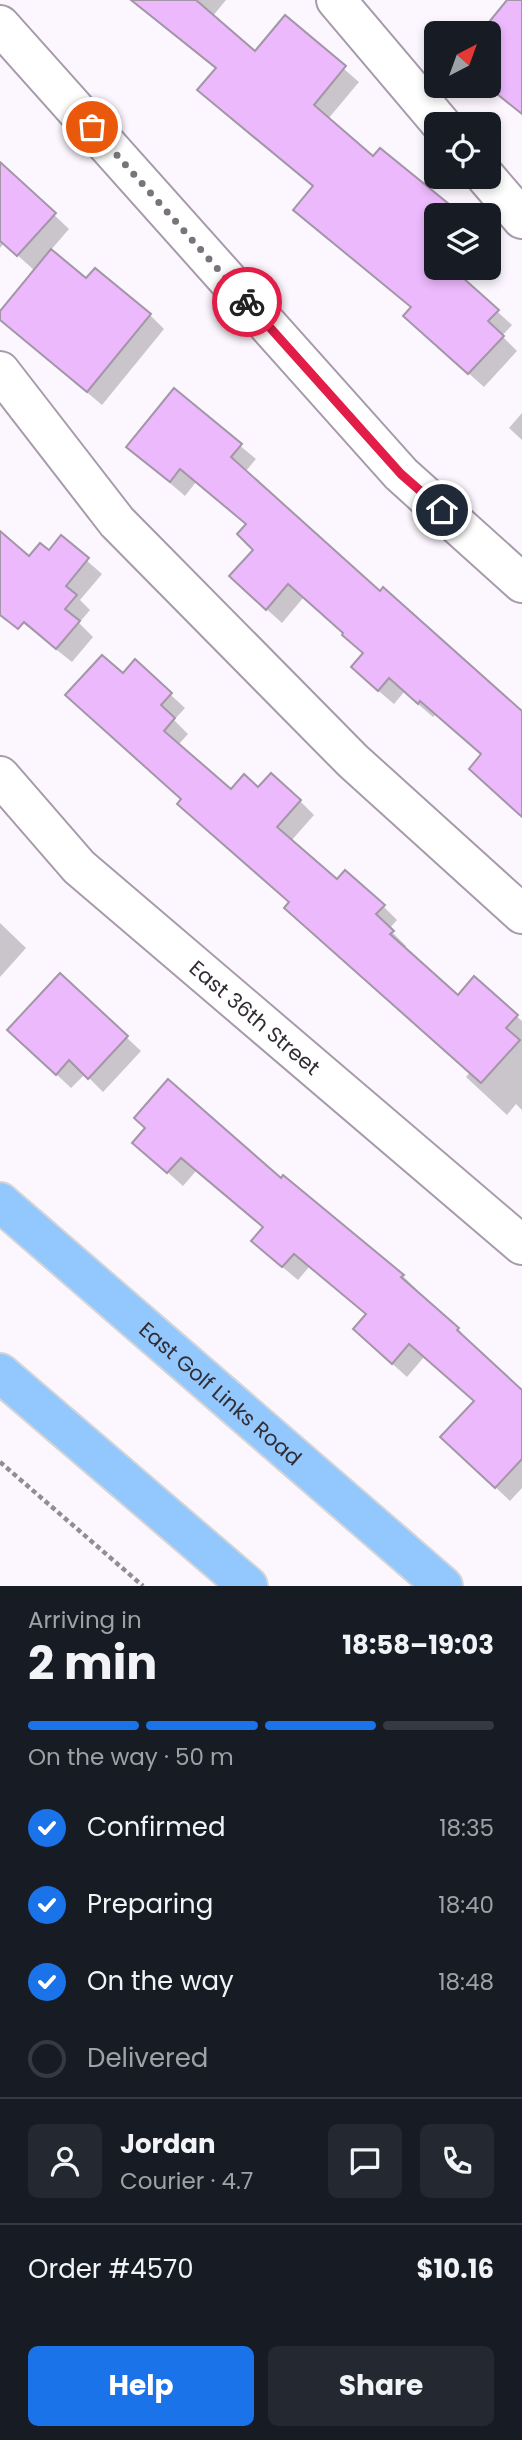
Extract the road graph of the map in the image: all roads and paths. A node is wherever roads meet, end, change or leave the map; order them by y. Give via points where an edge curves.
1 (336, 0) edge
2 (0, 25) edge
3 (431, 112) edge
4 (496, 189) edge
5 (522, 219) edge
6 (0, 371) edge
7 (522, 583) edge
8 (0, 776) edge
9 (522, 915) edge
10 (0, 1202) edge
11 (522, 1245) edge
12 (0, 1373) edge
13 (0, 1462) edge
14 (143, 1586) edge
15 (248, 1586) edge
16 (443, 1586) edge

1 - 3 street
2 - 7 street via 401,474
4 - 5 street
6 - 9 street via 117,522 353,761
8 - 11 street, East 36th Street via 79,867
10 - 16 main road, East Golf Links Road
12 - 15 main road
13 - 14 path

